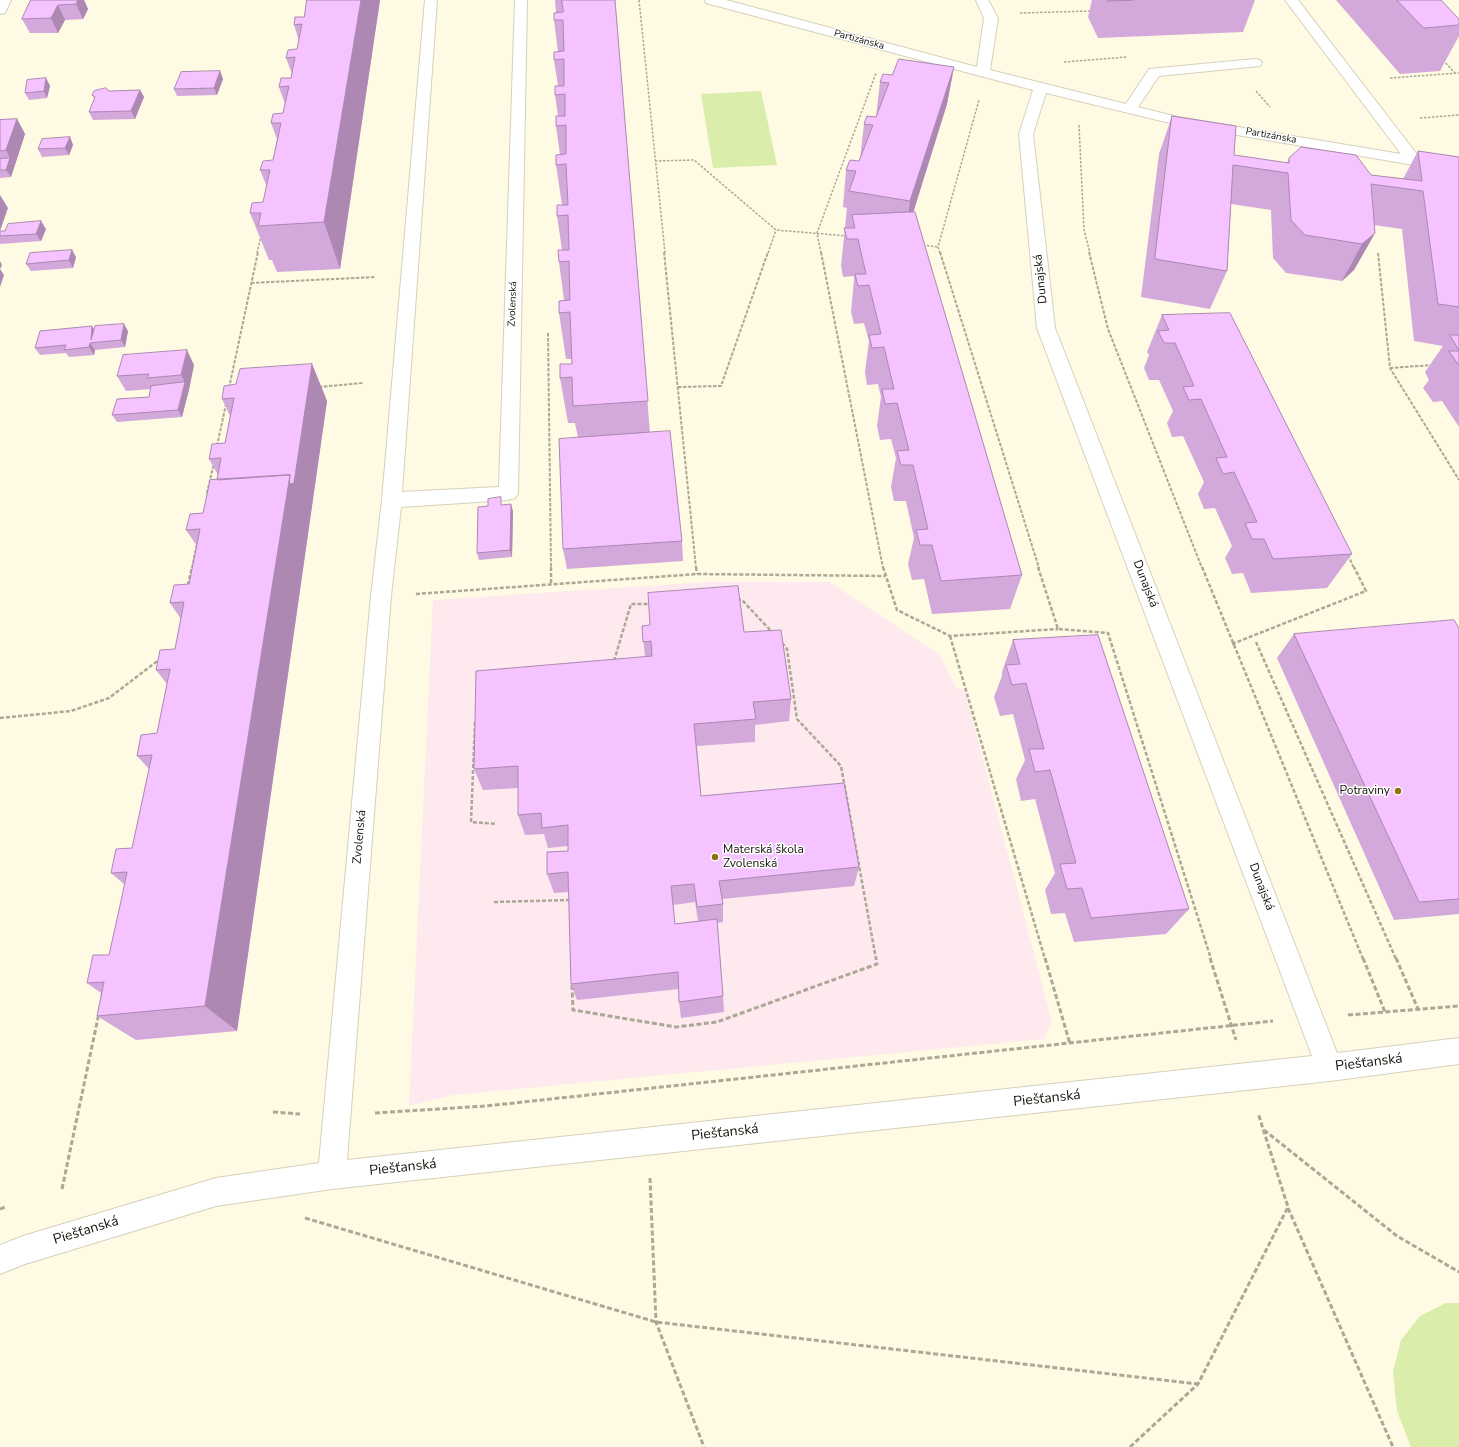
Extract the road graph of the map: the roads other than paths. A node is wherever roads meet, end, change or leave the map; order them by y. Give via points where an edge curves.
1 (5, 0) edge
2 (431, 0) edge
3 (521, 0) edge
4 (711, 0) edge
5 (982, 0) edge
6 (1291, 0) edge
7 (740, 3) edge
8 (0, 10) edge
9 (1255, 63) dead end
10 (983, 73) junction
11 (1041, 88) junction
12 (1130, 109) junction
13 (1414, 161) junction
14 (1459, 165) edge
15 (392, 500) junction
16 (1459, 1051) edge
17 (1330, 1068) junction
18 (332, 1175) junction
19 (0, 1260) edge

1 - 8 street
2 - 15 street, Zvolenská
3 - 15 street, Zvolenská via 508,493
4 - 7 street, Partizánska
5 - 10 street via 991,18
6 - 13 street
7 - 10 street, Partizánska
9 - 12 street via 1154,72
10 - 11 street, Partizánska
11 - 12 street, Partizánska
11 - 17 street, Dunajská via 1026,134 1046,328
12 - 13 street, Partizánska via 1178,121
13 - 14 street, Partizánska
15 - 18 street, Zvolenská via 381,596
16 - 17 street, Piešťanská
17 - 18 street, Piešťanská
18 - 19 street, Piešťanská via 216,1192 23,1250

